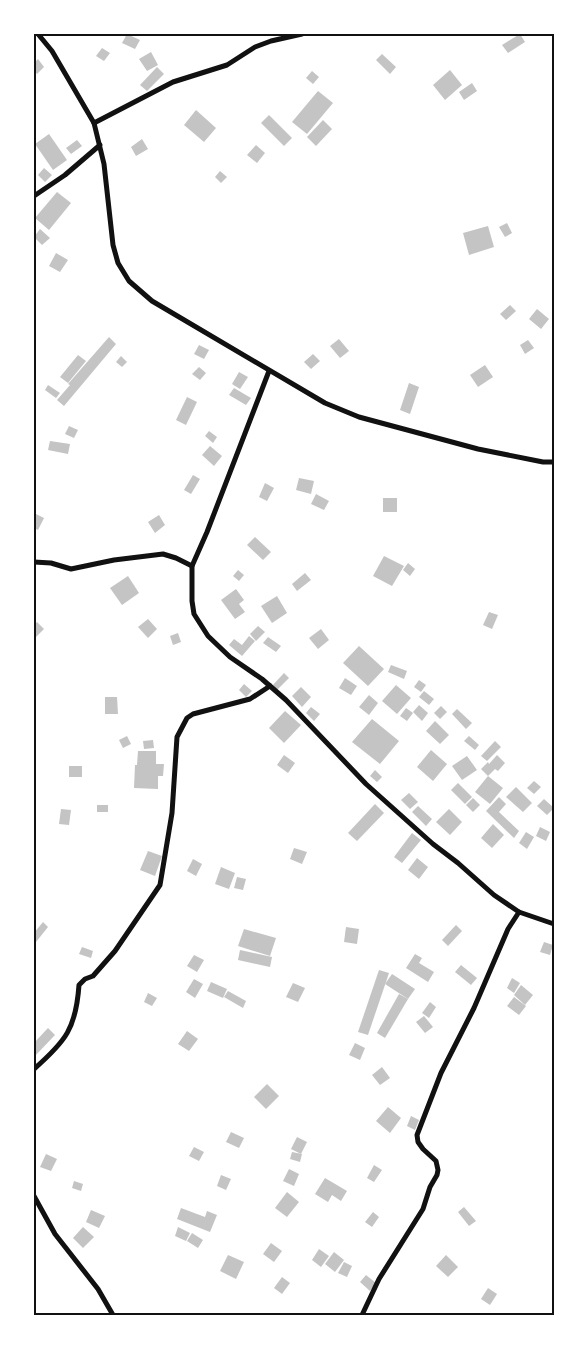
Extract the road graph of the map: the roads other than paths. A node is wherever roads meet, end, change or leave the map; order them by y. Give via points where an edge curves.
1 (38, 34) edge
2 (302, 34) edge
3 (94, 123) junction
4 (100, 145) junction
5 (34, 196) edge
6 (269, 371) junction
7 (554, 462) edge
8 (34, 562) edge
9 (192, 566) junction
10 (270, 686) junction
11 (518, 912) junction
12 (554, 924) edge
13 (34, 1069) edge
14 (34, 1196) edge
15 (113, 1315) edge
16 (362, 1315) edge

1 - 3 street via 52,51
2 - 3 street via 255,47 227,65 174,82
3 - 4 street
4 - 5 street
4 - 6 street via 113,245 118,263 129,281 152,301
6 - 7 street via 325,403 359,417 478,449
6 - 9 street
8 - 9 street via 71,569 163,554
9 - 10 street via 194,614 208,636 230,658
10 - 11 street via 366,784 433,844
10 - 13 street via 250,699 186,718 177,737 172,813 160,885 115,951 93,976 79,985 75,1011 64,1041
11 - 12 street
11 - 16 street via 442,1073 418,1135 423,1150 436,1161 437,1175 423,1210 379,1279
14 - 15 street via 55,1234 98,1289

